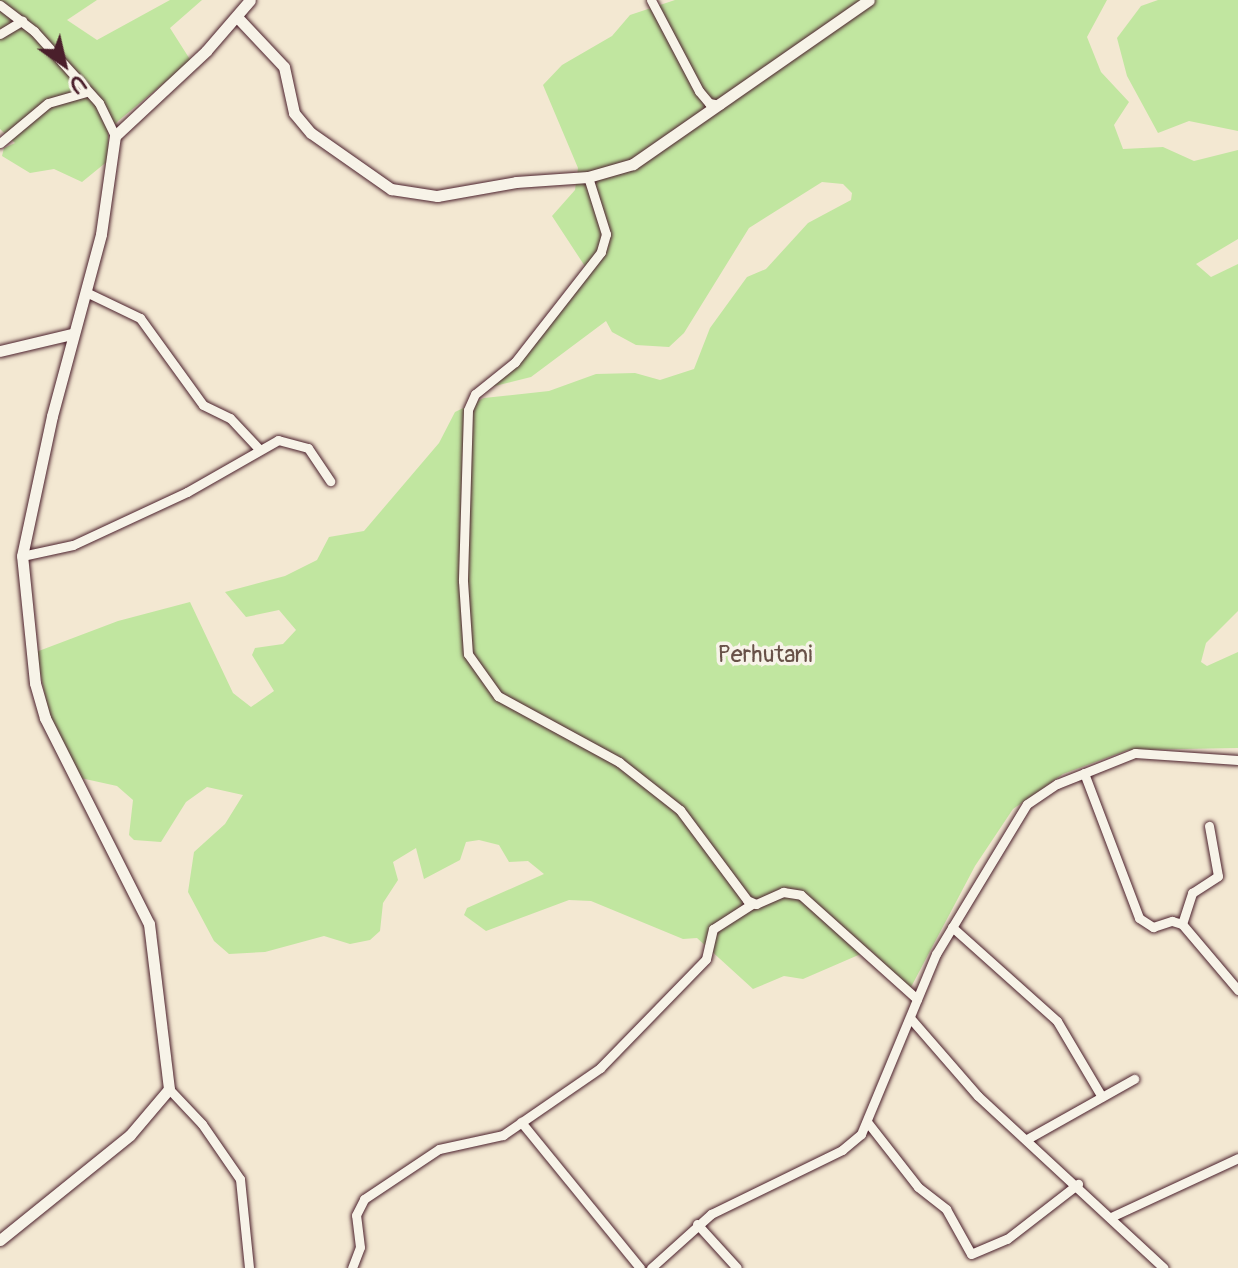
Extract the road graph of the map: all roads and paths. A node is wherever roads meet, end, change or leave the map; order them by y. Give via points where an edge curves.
1 (250, 0) edge
2 (651, 0) edge
3 (869, 0) edge
4 (0, 5) edge
5 (238, 18) junction
6 (22, 21) junction
7 (0, 34) edge
8 (86, 92) junction
9 (720, 105) junction
10 (119, 131) junction
11 (0, 143) edge
12 (588, 177) junction
13 (88, 293) junction
14 (72, 334) junction
15 (0, 351) edge
16 (259, 449) junction
17 (330, 481) dead end
18 (22, 556) junction
19 (1238, 760) edge
20 (1084, 773) junction
21 (1209, 826) dead end
22 (752, 904) junction
23 (1182, 924) junction
24 (952, 927) junction
25 (1238, 971) edge
26 (1227, 977) junction
27 (1238, 990) edge
28 (917, 999) junction
29 (911, 1019) junction
30 (1134, 1079) dead end
31 (169, 1089) junction
32 (1102, 1097) junction
33 (521, 1122) junction
34 (868, 1123) junction
35 (1027, 1139) junction
36 (1238, 1158) edge
37 (1078, 1184) junction
38 (1111, 1217) junction
39 (697, 1224) junction
40 (0, 1240) edge
41 (249, 1268) edge
42 (352, 1268) edge
43 (640, 1268) edge
44 (651, 1268) edge
45 (737, 1268) edge
46 (1164, 1268) edge

1 - 5 street
2 - 9 street via 699,91 709,103
3 - 9 street
4 - 6 street
5 - 10 street
5 - 12 street via 284,67 298,120 344,160 391,189 437,196
6 - 7 street
6 - 8 street
8 - 10 street
8 - 11 street via 48,103
9 - 12 street via 633,164
10 - 13 street
12 - 22 street via 606,234 601,252 515,362 475,394 468,410 465,644 472,664 498,696 619,762 680,810
13 - 14 street
13 - 16 street via 140,318 203,405 230,418
14 - 15 street
14 - 18 street
16 - 17 street via 282,439 302,445
16 - 18 street via 187,492 73,545
18 - 31 street via 35,683 45,718 149,924
19 - 20 street via 1145,751
20 - 23 street via 1139,918 1153,927 1172,921
20 - 24 street via 1027,804
21 - 23 street via 1218,876 1192,893
22 - 28 street via 783,892 801,895
22 - 33 street via 713,929 706,959 604,1064
23 - 26 street
24 - 28 street
24 - 32 street via 1057,1021
25 - 26 street
26 - 27 street
28 - 29 street
29 - 34 street
29 - 35 street via 978,1096
30 - 32 street
31 - 40 street via 130,1135
31 - 41 street via 202,1124 240,1179
32 - 35 street
33 - 42 street via 498,1136 439,1149 364,1199 356,1215 360,1247
33 - 43 street
34 - 37 street via 918,1187 946,1209 971,1254 1007,1239
34 - 39 street via 842,1150
35 - 37 street
36 - 38 street
37 - 38 street
38 - 46 street
39 - 44 street
39 - 45 street

